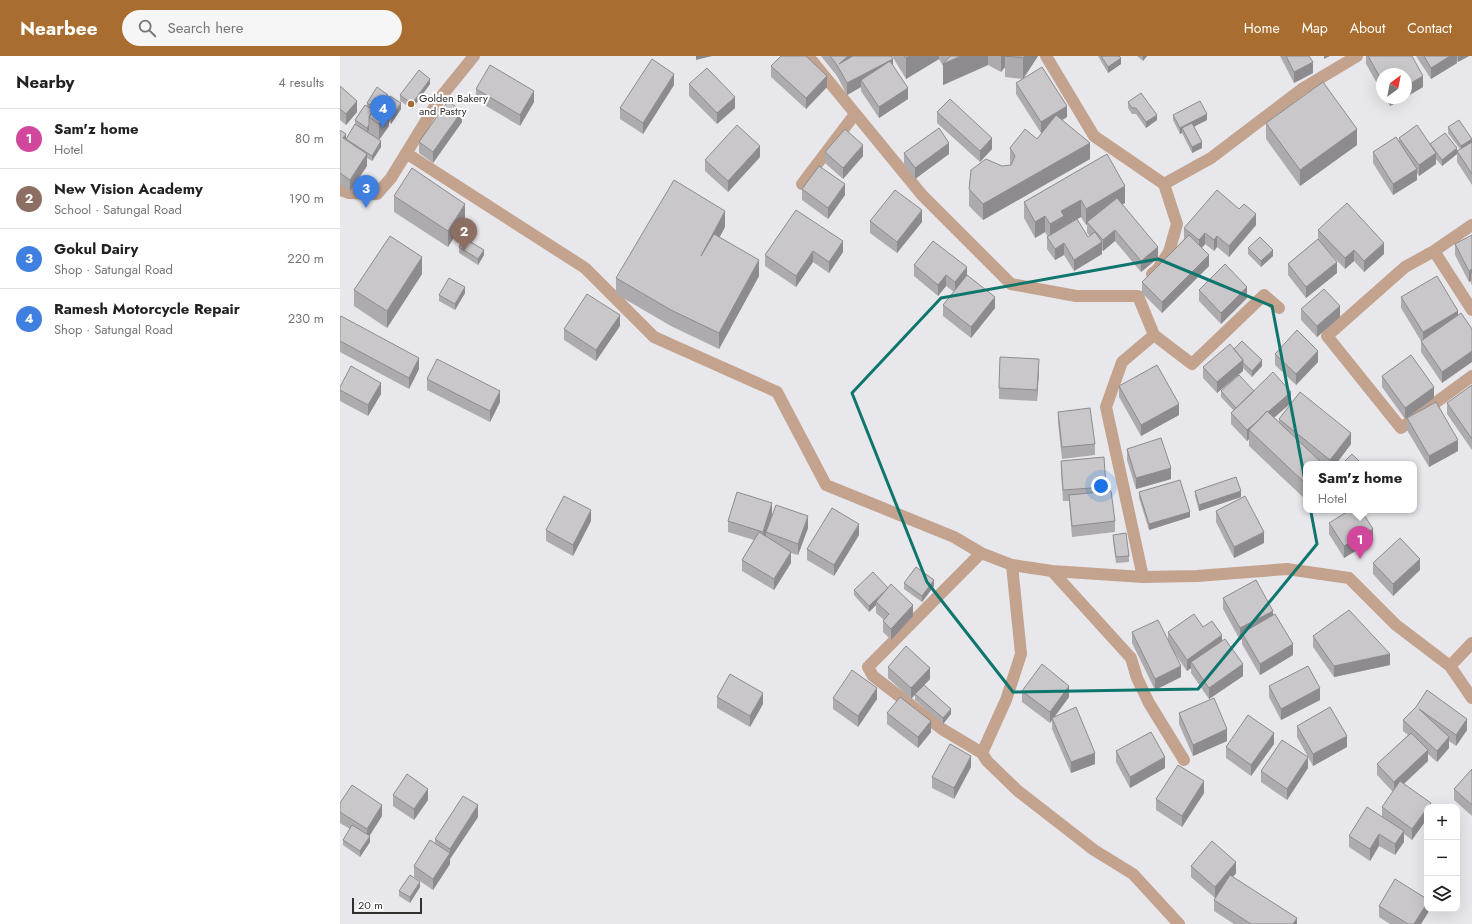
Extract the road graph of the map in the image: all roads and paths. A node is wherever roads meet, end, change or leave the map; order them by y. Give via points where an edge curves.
1 (474, 56) edge
2 (808, 56) edge
3 (1046, 56) edge
4 (1357, 56) edge
5 (855, 114) junction
6 (406, 153) junction
7 (802, 184) dead end
8 (1164, 184) junction
9 (340, 190) edge
10 (1472, 225) edge
11 (1434, 251) junction
12 (1138, 296) junction
13 (1279, 308) dead end
14 (1472, 310) edge
15 (1154, 334) junction
16 (1472, 376) edge
17 (981, 553) junction
18 (1012, 564) junction
19 (1052, 572) junction
20 (1142, 577) junction
21 (1472, 643) edge
22 (1450, 666) junction
23 (1472, 698) edge
24 (982, 753) junction
25 (1184, 760) dead end
26 (1179, 924) edge

1 - 6 street via 440,98
2 - 5 street
3 - 8 street via 1094,136
4 - 8 street via 1302,89 1211,158
5 - 7 street
5 - 12 street via 922,195 1010,284 1076,296
6 - 9 street via 391,178 377,194
6 - 17 street via 585,268 654,337 777,392 826,485 954,537
8 - 12 street via 1177,224 1169,252 1157,270 1147,279
10 - 11 street
11 - 14 street
11 - 16 street via 1405,267 1327,336 1401,428
12 - 15 street
13 - 15 street via 1264,295 1192,364
15 - 20 street via 1122,362 1106,407
17 - 18 street
17 - 24 street via 868,667 873,676 942,729
18 - 19 street
18 - 24 street via 1021,654 1006,700
19 - 20 street
19 - 25 street via 1131,658 1149,703
20 - 22 street via 1197,576 1287,569 1349,578 1396,625
21 - 22 street
22 - 23 street
24 - 26 street via 1018,792 1088,845 1133,874

